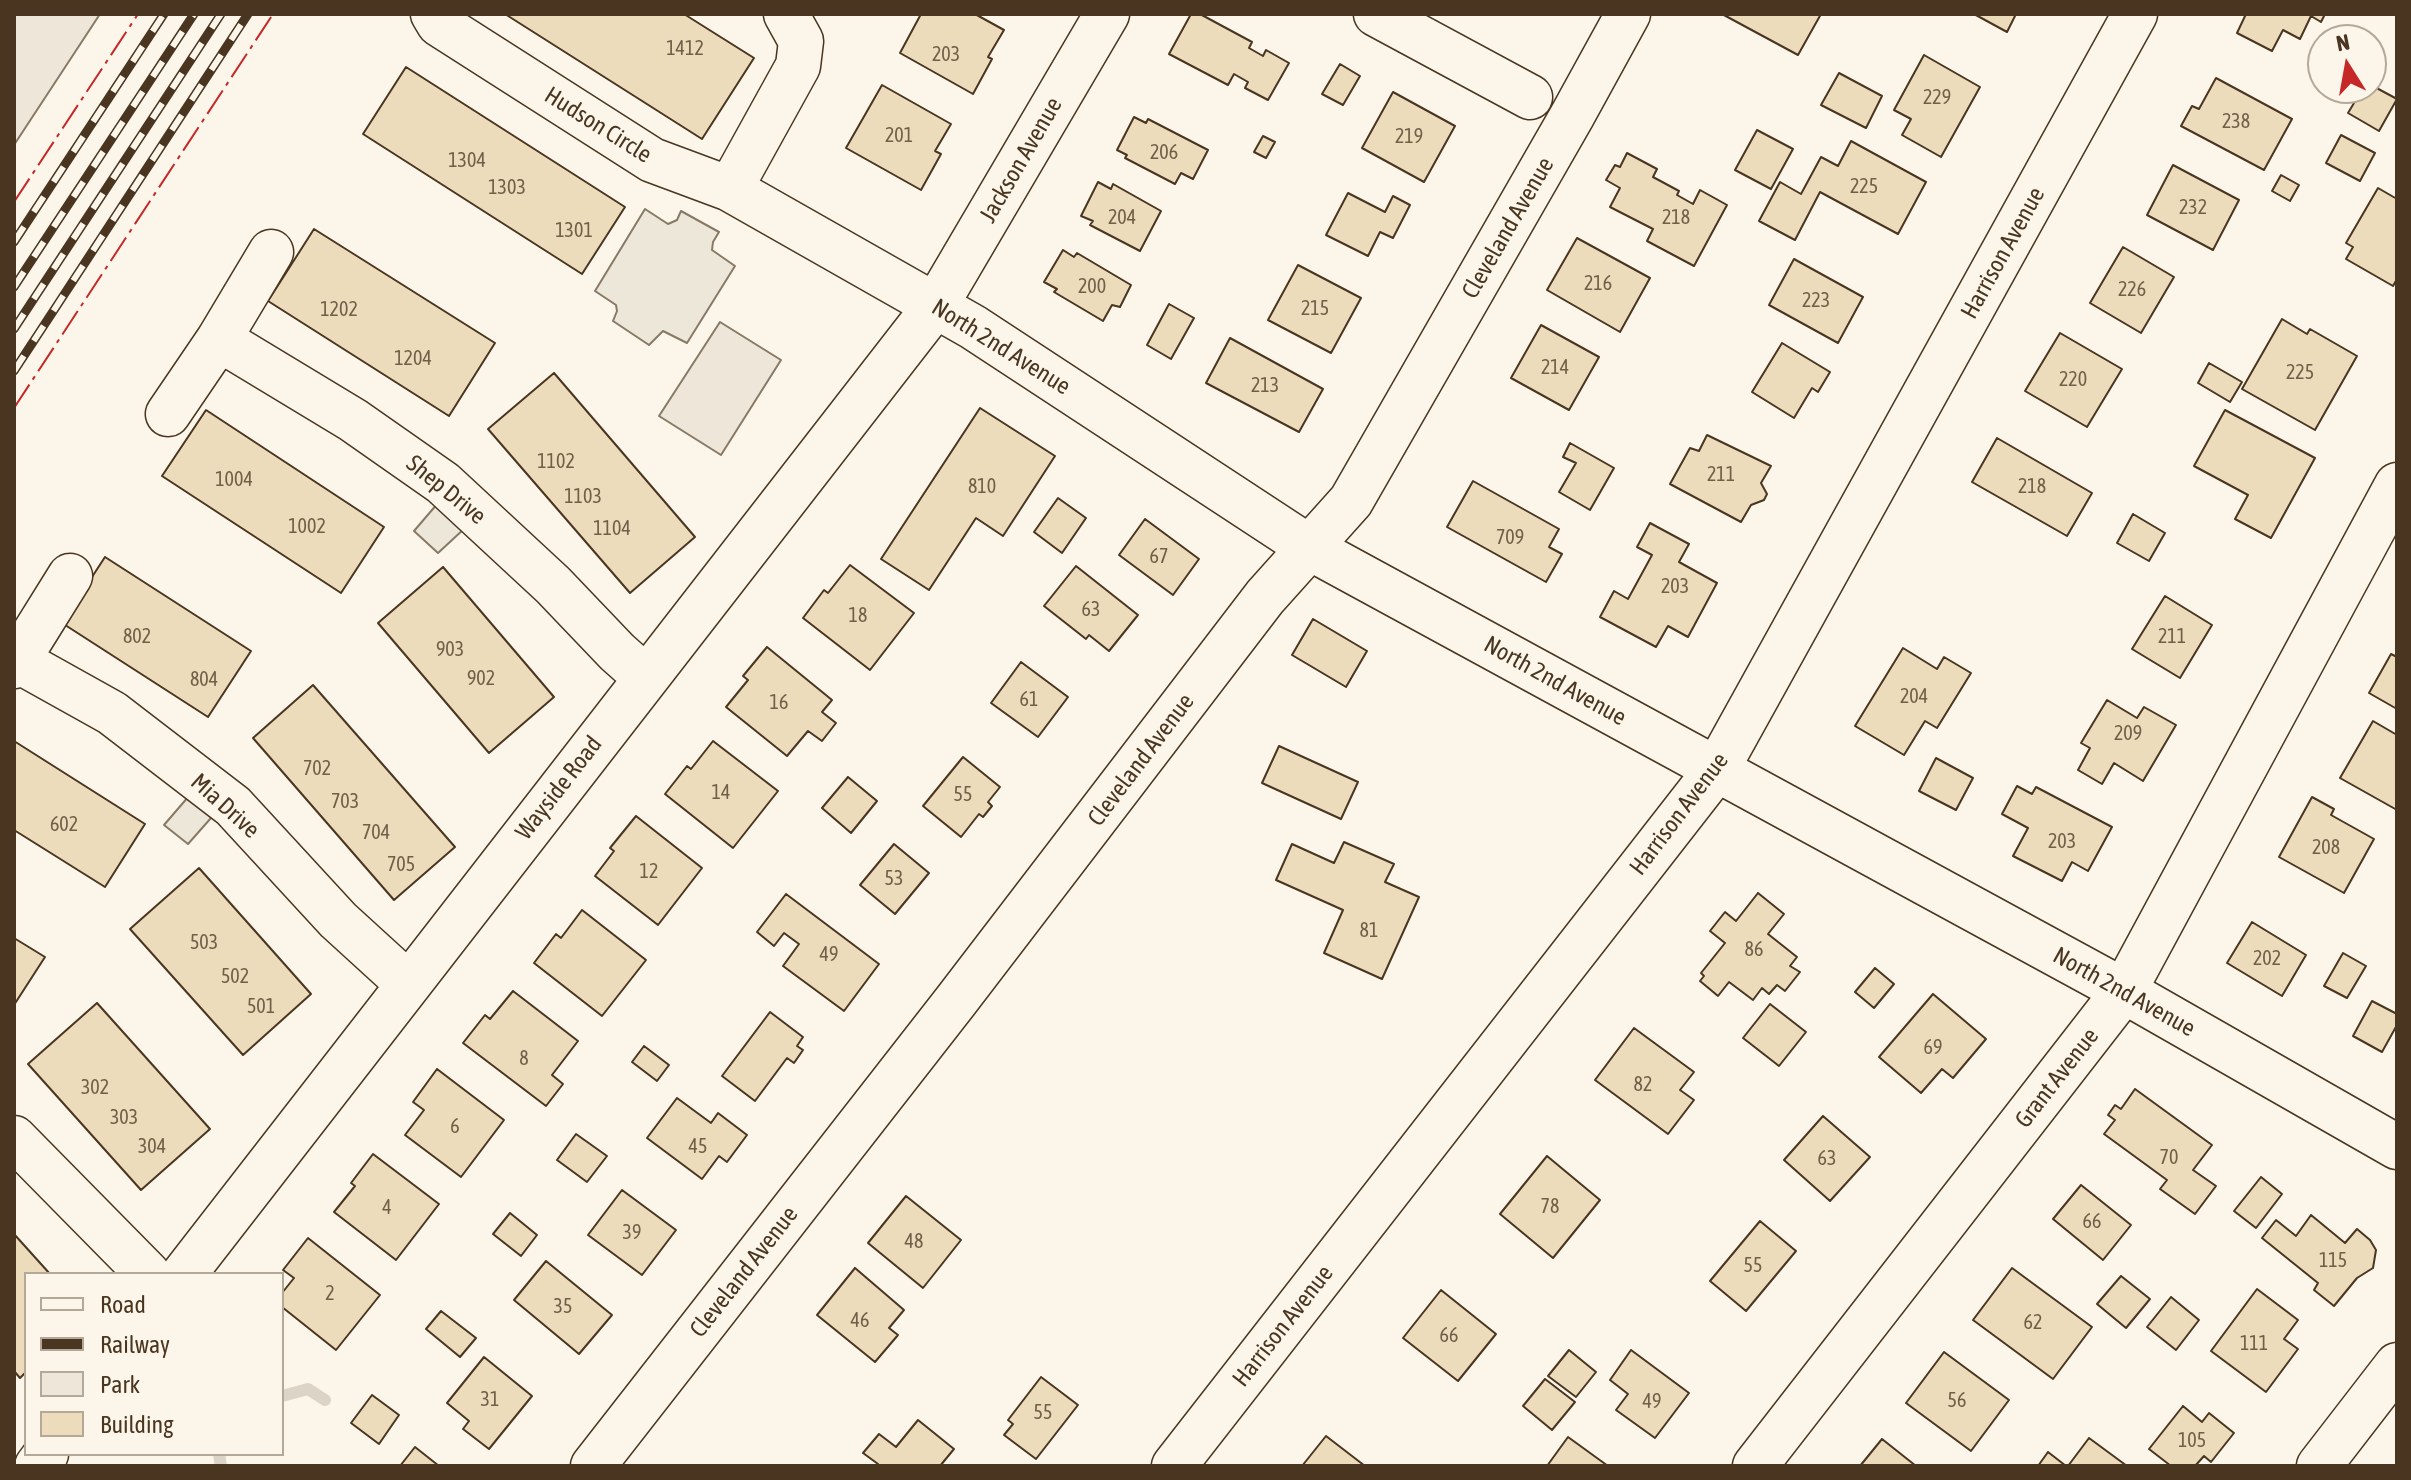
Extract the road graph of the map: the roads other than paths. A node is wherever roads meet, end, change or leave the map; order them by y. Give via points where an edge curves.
1 (433, 14) edge
2 (786, 14) edge
3 (1107, 14) edge
4 (1376, 14) edge
5 (1628, 14) edge
6 (2135, 14) edge
7 (1530, 97) dead end
8 (730, 189) junction
9 (271, 252) dead end
10 (936, 305) junction
11 (219, 339) junction
12 (168, 414) dead end
13 (2397, 485) edge
14 (1310, 548) junction
15 (70, 576) dead end
16 (16, 663) edge
17 (645, 677) junction
18 (1717, 769) junction
19 (407, 983) junction
20 (2124, 991) junction
21 (14, 1138) edge
22 (2397, 1147) edge
23 (146, 1272) edge
24 (186, 1272) edge
25 (2397, 1365) edge
26 (593, 1466) edge
27 (1174, 1466) edge
28 (1755, 1466) edge
29 (2319, 1466) edge

1 - 8 street, Hudson Circle via 439,24 652,160
2 - 8 street via 801,41 798,66
3 - 10 street, Jackson Avenue
4 - 7 street
5 - 14 street, Cleveland Avenue via 1351,501
6 - 18 street, Harrison Avenue
8 - 10 street, North 2nd Avenue
9 - 11 street
10 - 14 street, North 2nd Avenue
10 - 17 street, Wayside Road
11 - 12 street
11 - 17 street, Shep Drive via 353,420 443,483
13 - 20 street, Grant Avenue
14 - 18 street, North 2nd Avenue
14 - 26 street, Cleveland Avenue via 1265,597
15 - 16 street
16 - 19 street, Mia Drive via 112,713 233,806 338,920
17 - 19 street, Wayside Road
18 - 20 street, North 2nd Avenue
18 - 27 street, Harrison Avenue
19 - 24 street, Wayside Road
20 - 22 street, North 2nd Avenue
20 - 28 street, Grant Avenue
21 - 23 street
25 - 29 street

